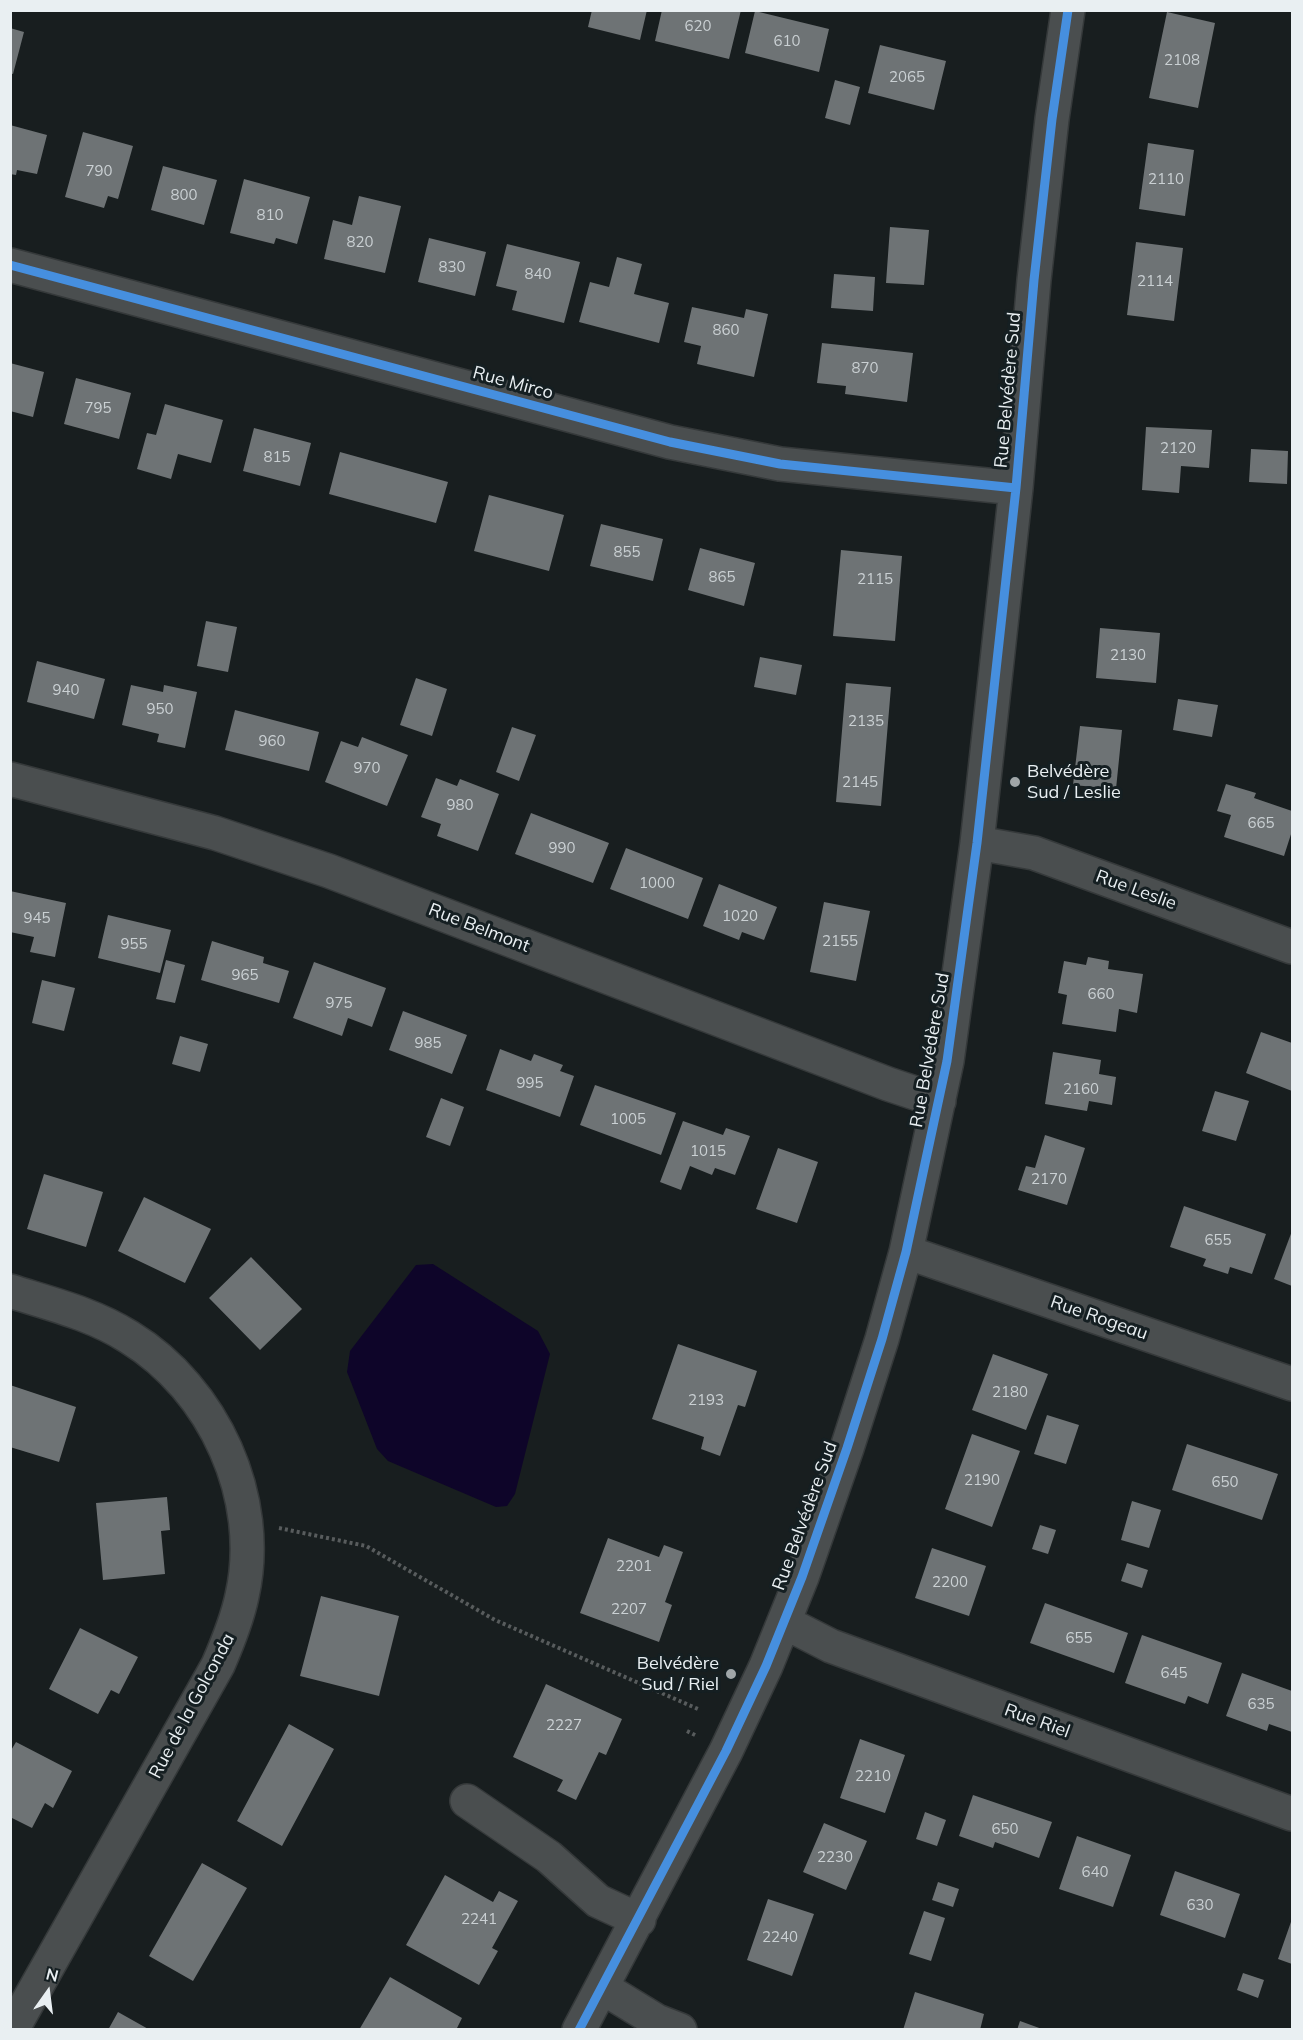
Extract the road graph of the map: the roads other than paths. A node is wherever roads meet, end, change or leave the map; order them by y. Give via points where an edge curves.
1 (1068, 10) edge
2 (10, 265) edge
3 (1016, 488) junction
4 (10, 779) edge
5 (977, 843) junction
6 (1293, 947) edge
7 (939, 1101) junction
8 (906, 1252) junction
9 (10, 1291) edge
10 (1293, 1384) edge
11 (784, 1622) junction
12 (466, 1801) dead end
13 (1293, 1814) edge
14 (639, 1920) junction
15 (603, 1988) junction
16 (12, 2030) edge
17 (579, 2030) edge
18 (680, 2030) edge

1 - 3 street, Rue Belvédère Sud via 1034,280
2 - 3 street, Rue Mirco via 690,447 780,464
3 - 5 street, Rue Belvédère Sud
4 - 7 street, Rue Belmont via 214,833 329,871
5 - 6 street, Rue Leslie via 1034,853
5 - 7 street, Rue Belvédère Sud
7 - 8 street, Rue Belvédère Sud
8 - 10 street, Rue Rogeau
8 - 11 street, Rue Belvédère Sud via 847,1448
9 - 16 street, Rue de la Golconda via 96,1319 129,1336 186,1385 209,1415 226,1449 246,1521 247,1558 243,1595 218,1665
11 - 13 street, Rue Riel via 831,1646
11 - 14 street, Rue Belvédère Sud via 726,1751
12 - 14 street via 549,1857 598,1901
14 - 15 street, Rue Belvédère Sud
15 - 17 street, Rue Belvédère Sud
15 - 18 street via 657,2021

